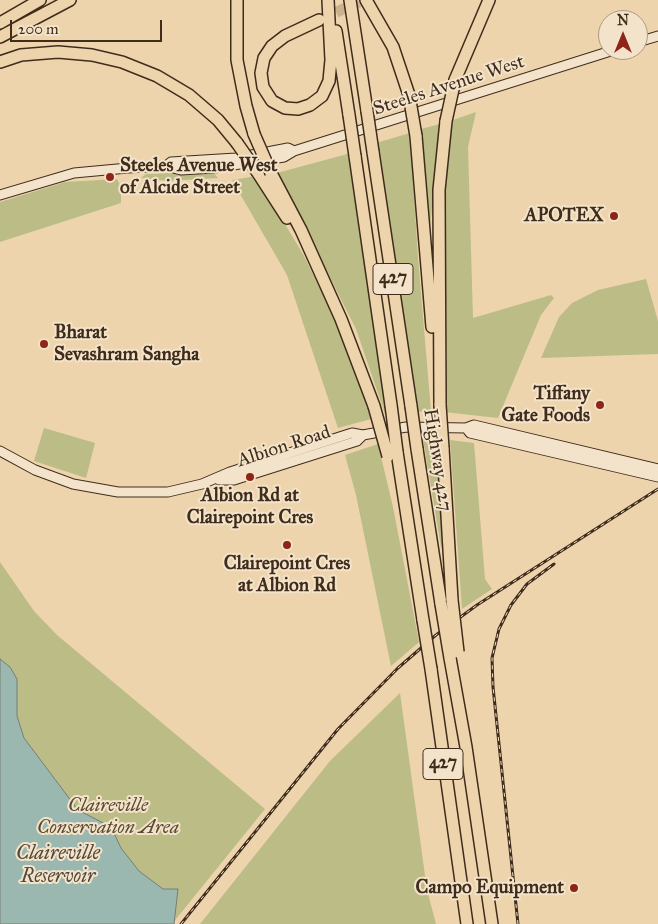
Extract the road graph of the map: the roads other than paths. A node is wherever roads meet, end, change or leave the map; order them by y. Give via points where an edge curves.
1 (40, 0) edge
2 (70, 0) edge
3 (330, 0) edge
4 (360, 0) edge
5 (489, 0) edge
6 (237, 3) edge
7 (319, 20) tunnel mouth
8 (0, 23) edge
9 (0, 38) edge
10 (598, 55) edge
11 (0, 62) edge
12 (0, 195) edge
13 (310, 255) junction
14 (440, 405) junction
15 (0, 451) edge
16 (393, 454) junction
17 (656, 474) edge
18 (454, 655) junction
19 (467, 924) edge
20 (492, 924) edge

1 - 8 highway
2 - 9 highway
3 - 7 highway via 329,81 322,96 310,105 298,109 285,108 272,101 263,87 264,58 285,36
3 - 16 highway, Highway 427 / 427, bridge via 391,405
4 - 14 highway, bridge via 378,19 393,47 409,94 416,136
4 - 18 highway, Highway 427 / 427, bridge via 367,111 441,604
5 - 14 highway, bridge via 455,80 446,121 439,200
6 - 13 highway, bridge via 237,60 254,134
10 - 12 main road, Steeles Avenue West via 294,151 288,148 236,158 74,173
11 - 13 highway, bridge via 58,52 92,55 122,62 157,76 189,94 218,120 237,143
13 - 16 highway, bridge via 341,319
14 - 18 highway, bridge
15 - 17 main road, Albion Road via 59,480 103,490 168,492 183,490 352,433 363,435 406,427 466,428 470,433
16 - 19 highway, Highway 427 / 427, bridge via 423,620
18 - 20 highway, Highway 427 / 427 via 455,680

